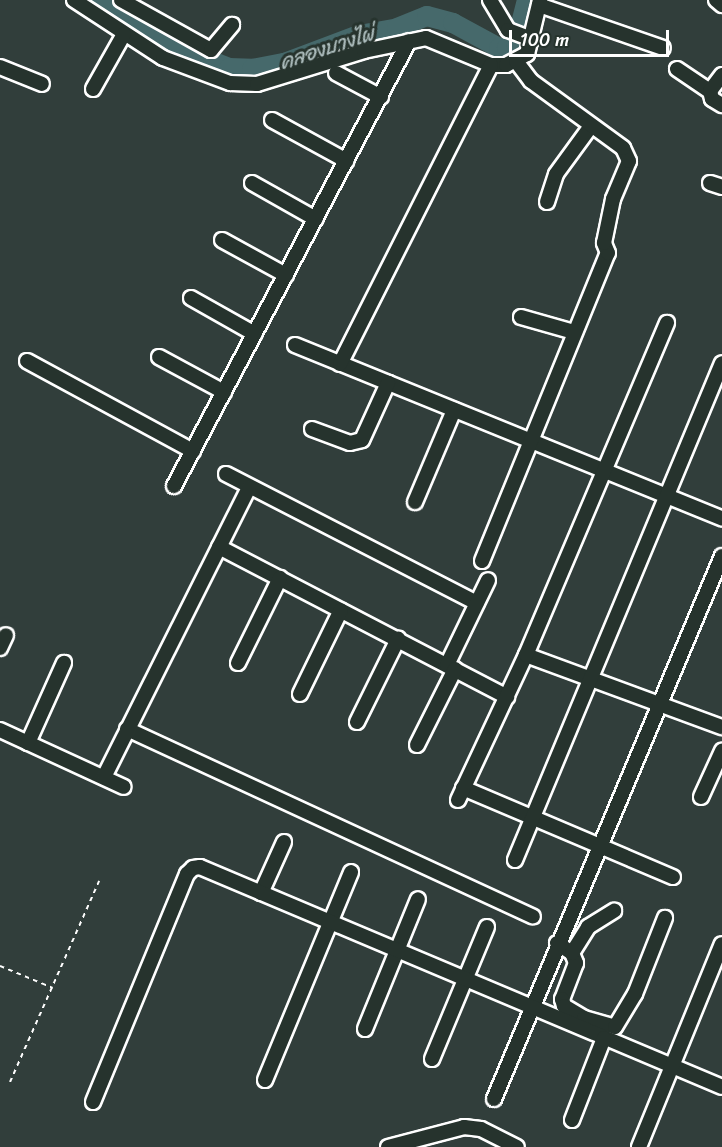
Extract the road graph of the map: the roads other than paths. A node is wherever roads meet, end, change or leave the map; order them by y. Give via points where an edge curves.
1 (74, 0) edge
2 (121, 0) edge
3 (490, 0) edge
4 (717, 0) edge
5 (540, 2) edge
6 (722, 5) edge
7 (232, 25) dead end
8 (124, 34) junction
9 (526, 37) junction
10 (409, 41) junction
11 (663, 48) dead end
12 (516, 61) junction
13 (491, 65) junction
14 (0, 67) edge
15 (677, 69) dead end
16 (336, 73) dead end
17 (722, 75) edge
18 (42, 84) dead end
19 (93, 89) dead end
20 (710, 91) junction
21 (381, 97) junction
22 (722, 105) edge
23 (272, 120) dead end
24 (591, 126) junction
25 (347, 161) junction
26 (252, 183) dead end
27 (547, 202) dead end
28 (316, 219) junction
29 (222, 240) dead end
30 (286, 275) junction
31 (191, 298) dead end
32 (521, 317) dead end
33 (667, 323) dead end
34 (574, 332) junction
35 (255, 334) junction
36 (295, 345) dead end
37 (159, 357) dead end
38 (27, 361) dead end
39 (722, 363) edge
40 (340, 364) junction
41 (388, 383) junction
42 (224, 392) junction
43 (454, 410) junction
44 (312, 429) dead end
45 (528, 441) junction
46 (193, 452) junction
47 (603, 471) junction
48 (226, 474) dead end
49 (174, 486) dead end
50 (249, 487) junction
51 (665, 498) junction
52 (415, 502) dead end
53 (722, 518) edge
54 (219, 547) junction
55 (722, 556) edge
56 (482, 561) dead end
57 (280, 578) junction
58 (488, 580) dead end
59 (477, 603) junction
60 (341, 610) junction
61 (398, 639) junction
62 (526, 655) junction
63 (64, 663) dead end
64 (238, 663) dead end
65 (451, 667) junction
66 (589, 677) junction
67 (300, 694) dead end
68 (507, 697) junction
69 (662, 702) junction
70 (357, 722) dead end
71 (722, 727) edge
72 (127, 729) junction
73 (0, 730) edge
74 (28, 742) junction
75 (417, 745) dead end
76 (722, 751) edge
77 (104, 777) junction
78 (124, 787) dead end
79 (701, 797) dead end
80 (531, 820) junction
81 (284, 842) dead end
82 (598, 847) junction
83 (515, 860) dead end
84 (351, 872) dead end
85 (673, 877) dead end
86 (261, 893) junction
87 (418, 899) dead end
88 (614, 911) dead end
89 (533, 917) dead end
90 (665, 918) dead end
91 (328, 923) junction
92 (487, 927) dead end
93 (557, 943) junction
94 (722, 944) edge
95 (395, 951) junction
96 (573, 953) junction
97 (464, 980) junction
98 (530, 1007) junction
99 (365, 1029) dead end
100 (604, 1038) junction
101 (432, 1059) dead end
102 (670, 1066) junction
103 (265, 1080) dead end
104 (722, 1087) edge
105 (494, 1099) dead end
106 (93, 1102) dead end
107 (572, 1120) dead end
108 (388, 1147) edge
109 (517, 1147) edge
110 (639, 1147) edge

1 - 8 street
2 - 7 street via 211,50
3 - 9 street via 508,30
4 - 6 street
5 - 9 street
5 - 11 street
8 - 10 street via 163,58 230,83 257,84
8 - 19 street
9 - 12 street via 527,54
10 - 13 street via 426,38 445,43
10 - 21 street
12 - 13 street
12 - 24 street via 531,81
13 - 40 street
14 - 18 street
15 - 20 street
16 - 21 street
17 - 20 street
20 - 22 street via 712,99
21 - 25 street
23 - 25 street
24 - 27 street via 556,174
24 - 34 street via 623,148 629,161 613,199 604,243 608,253
25 - 28 street
26 - 28 street
28 - 30 street
29 - 30 street
30 - 35 street
31 - 35 street
32 - 34 street
33 - 47 street
34 - 45 street
35 - 42 street
36 - 40 street
37 - 42 street
38 - 46 street
39 - 51 street
40 - 41 street
41 - 43 street
41 - 44 street via 362,440 350,443
42 - 46 street
43 - 45 street
43 - 52 street
45 - 47 street
45 - 56 street
46 - 49 street
47 - 51 street
47 - 62 street
48 - 50 street
50 - 54 street
50 - 59 street
51 - 53 street
51 - 66 street
54 - 57 street
54 - 72 street
55 - 69 street
57 - 60 street
57 - 64 street
58 - 59 street
59 - 65 street
60 - 61 street
60 - 67 street
61 - 65 street
61 - 70 street
62 - 66 street
62 - 68 street
63 - 74 street
65 - 68 street
65 - 75 street
66 - 69 street
66 - 80 street
68 - 80 street via 460,794
69 - 71 street
69 - 82 street
72 - 77 street
72 - 89 street
73 - 74 street
74 - 77 street
76 - 79 street
77 - 78 street
80 - 82 street
80 - 83 street
81 - 86 street
82 - 85 street
82 - 93 street
84 - 91 street
86 - 91 street
86 - 106 street via 200,867 192,868
87 - 95 street
88 - 96 street via 588,927
90 - 96 street via 635,994 615,1027 584,1018 564,1006 562,999 576,963
91 - 95 street
91 - 103 street
92 - 97 street
93 - 96 street
93 - 98 street
94 - 102 street
95 - 97 street
95 - 99 street
97 - 98 street
97 - 101 street
98 - 100 street
98 - 105 street
100 - 102 street
100 - 107 street
102 - 104 street
102 - 110 street
108 - 109 street via 464,1127 481,1129

